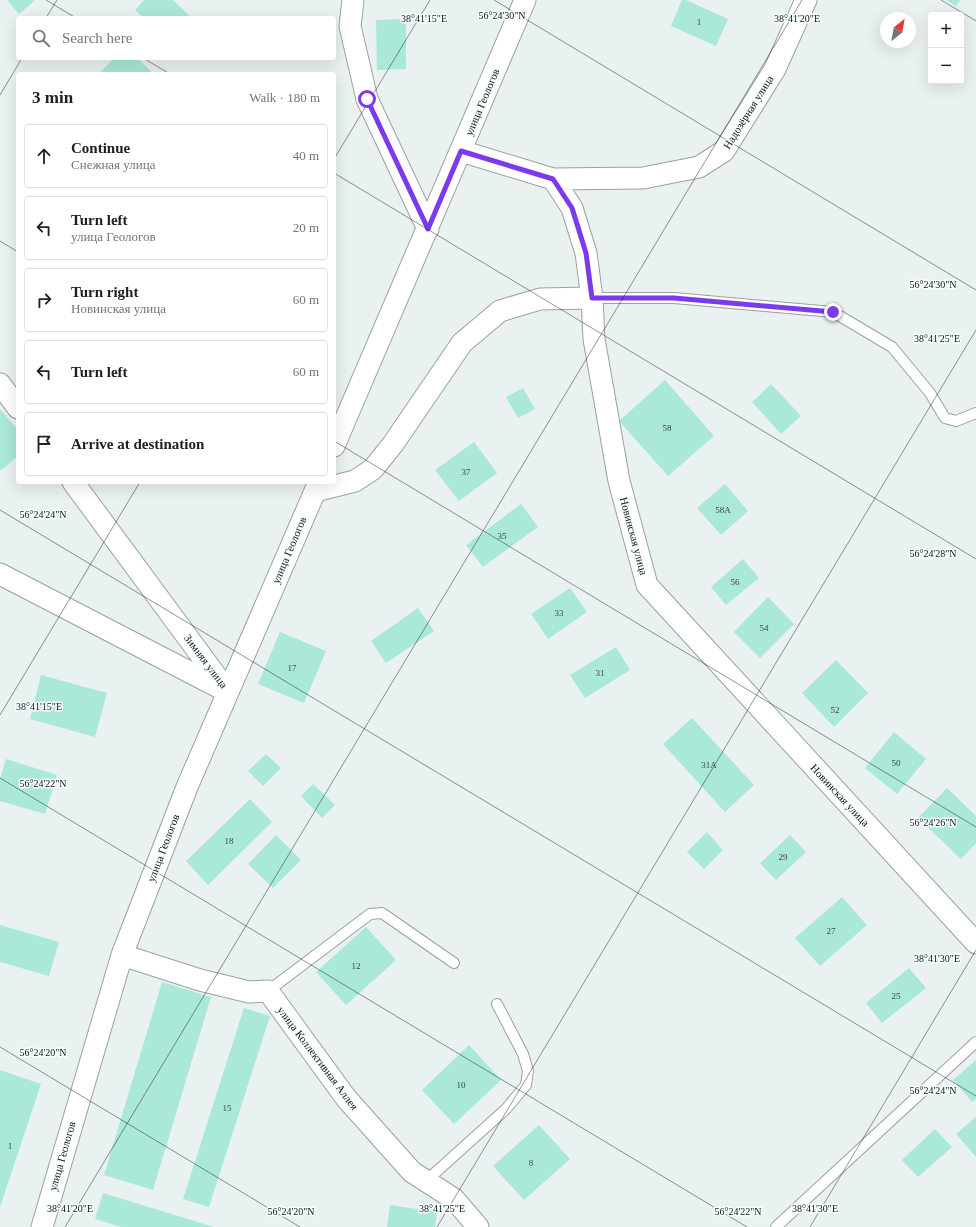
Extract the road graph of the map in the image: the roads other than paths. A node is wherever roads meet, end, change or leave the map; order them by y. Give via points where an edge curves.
1 (352, 0) edge
2 (525, 0) edge
3 (806, 0) edge
4 (461, 151) junction
5 (553, 179) junction
6 (428, 229) junction
7 (592, 298) junction
8 (0, 384) edge
9 (16, 405) edge
10 (976, 413) edge
11 (336, 441) edge
12 (74, 484) edge
13 (317, 487) edge
14 (0, 574) edge
15 (228, 692) junction
16 (976, 943) edge
17 (122, 955) junction
18 (454, 963) dead end
19 (268, 991) junction
20 (497, 1004) dead end
21 (976, 1042) edge
22 (426, 1181) junction
23 (42, 1227) edge
24 (478, 1227) edge
25 (776, 1227) edge

1 - 6 street via 350,26 367,99
2 - 4 street, улица Геологов
3 - 5 street, Надозёрная улица via 775,69 724,151 699,167 642,178
4 - 5 street
4 - 6 street, улица Геологов
5 - 7 street, Новинская улица via 572,208 586,253
6 - 11 street, улица Геологов
7 - 10 lane via 674,298 833,312 892,347 930,393 945,418 956,421
7 - 13 street via 540,299 500,311 462,344 373,469 355,481
7 - 16 street, Новинская улица via 594,339 619,481 647,585
8 - 9 street
12 - 15 street, Зимняя улица
13 - 15 street, улица Геологов
14 - 15 street, Зимняя улица
15 - 17 street, улица Геологов via 187,788
17 - 19 street via 242,991
17 - 23 street, улица Геологов
18 - 19 lane via 382,913 370,914
19 - 22 street, улица Коллективная Аллея via 346,1098 412,1172
20 - 22 lane via 524,1054 528,1071 526,1085 506,1110
21 - 25 lane
22 - 24 street, улица Коллективная Аллея via 454,1199

